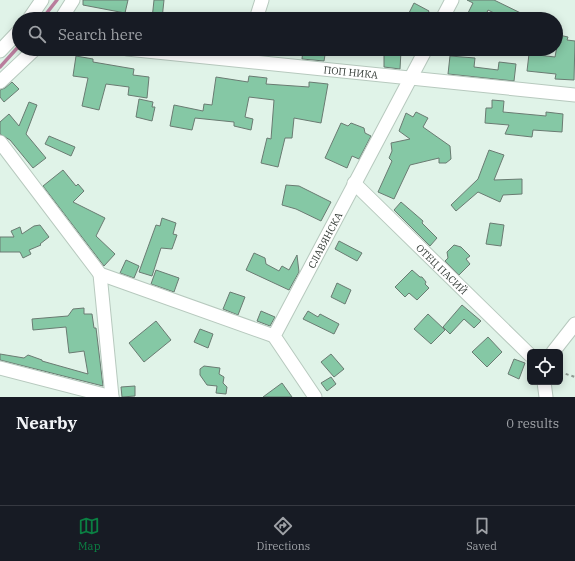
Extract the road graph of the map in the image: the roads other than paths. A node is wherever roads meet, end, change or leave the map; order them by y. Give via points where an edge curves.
1 (42, 0) edge
2 (73, 0) edge
3 (262, 0) edge
4 (452, 0) edge
5 (34, 12) edge
6 (65, 12) edge
7 (258, 12) edge
8 (446, 12) edge
9 (0, 35) edge
10 (12, 35) edge
11 (12, 40) edge
12 (0, 51) edge
13 (28, 56) edge
14 (196, 56) edge
15 (239, 56) edge
16 (422, 56) edge
17 (236, 60) junction
18 (411, 78) junction
19 (0, 82) edge
20 (575, 95) edge
21 (0, 142) edge
22 (354, 183) junction
23 (100, 274) junction
24 (575, 324) edge
25 (274, 336) junction
26 (555, 349) edge
27 (527, 352) edge
28 (0, 368) edge
29 (544, 385) edge
30 (112, 397) edge
31 (315, 397) edge
32 (546, 397) edge

1 - 5 street
2 - 6 street
3 - 7 street
4 - 8 street
9 - 10 street
11 - 12 street
13 - 19 street
14 - 17 street, ПОП НИКА
15 - 17 street
16 - 18 street, СЛАВЯНСКА
17 - 18 street, ПОП НИКА
18 - 20 street, ПОП НИКА
18 - 22 street, СЛАВЯНСКА
21 - 23 street
22 - 25 street, СЛАВЯНСКА
22 - 27 street, ОТЕЦ ПАСИЙ
23 - 25 street
23 - 30 street
24 - 26 street
25 - 31 street
28 - 30 street
29 - 32 street

